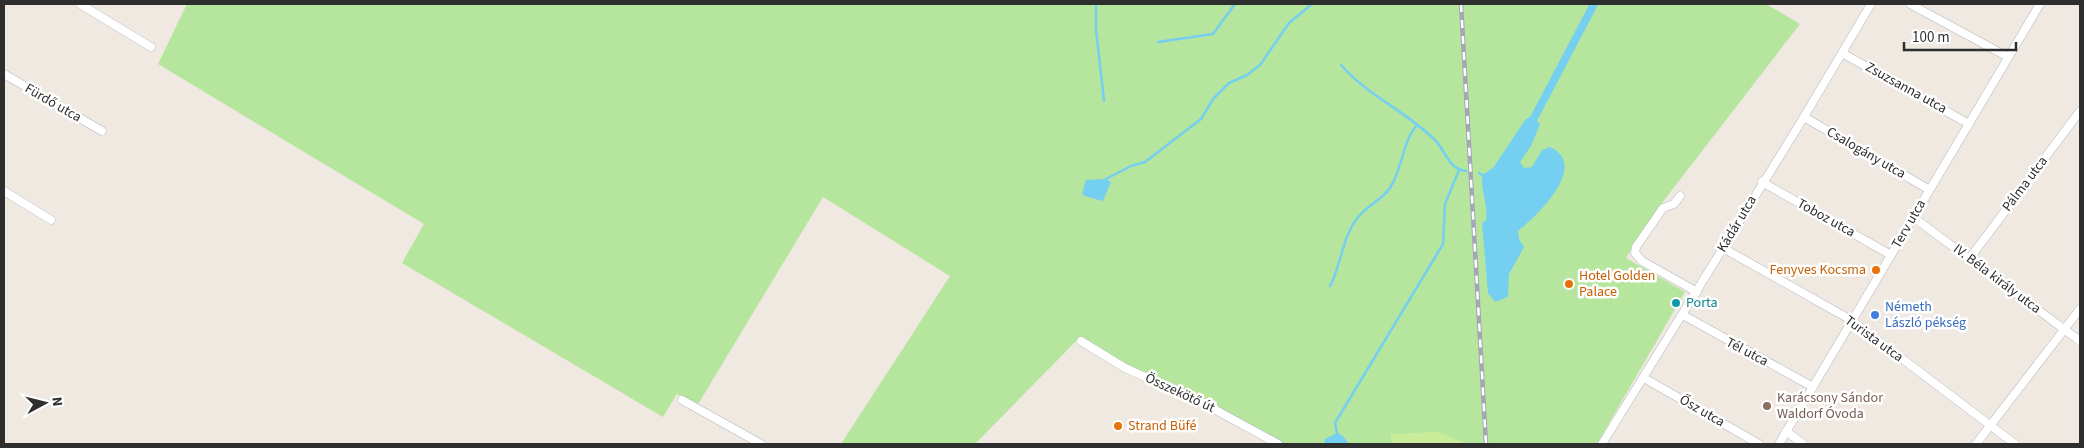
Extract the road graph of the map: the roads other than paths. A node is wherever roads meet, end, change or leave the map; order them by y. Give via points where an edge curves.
1 (80, 4) edge
2 (1871, 4) edge
3 (1910, 4) edge
4 (2040, 4) edge
5 (151, 47) dead end
6 (1842, 53) junction
7 (2008, 58) junction
8 (4, 74) edge
9 (2080, 111) edge
10 (1804, 117) junction
11 (1969, 124) junction
12 (102, 131) dead end
13 (1762, 182) junction
14 (1928, 189) junction
15 (4, 191) edge
16 (1680, 196) dead end
17 (1913, 217) junction
18 (51, 220) dead end
19 (1723, 248) junction
20 (1891, 255) junction
21 (1970, 258) junction
22 (1697, 292) junction
23 (2080, 309) edge
24 (1683, 315) junction
25 (1851, 320) junction
26 (2065, 330) junction
27 (1081, 341) dead end
28 (2080, 341) edge
29 (1644, 378) junction
30 (1813, 387) junction
31 (682, 400) dead end
32 (1991, 426) junction
33 (1786, 431) junction
34 (761, 444) edge
35 (1278, 444) edge
36 (1604, 444) edge
37 (1760, 444) edge
38 (1779, 444) edge
39 (1803, 444) edge
40 (1976, 444) edge
41 (2016, 444) edge

1 - 5 street
2 - 6 street, Kádár utca
3 - 7 street
4 - 7 street, Terv utca
6 - 10 street, Kádár utca
6 - 11 street, Zsuzsanna utca
7 - 11 street, Terv utca
8 - 12 street, Fürdő utca
9 - 21 street, Pálma utca
10 - 13 street, Kádár utca
10 - 14 street, Csalogány utca
11 - 14 street, Terv utca
13 - 19 street, Kádár utca
13 - 20 street, Toboz utca
14 - 17 street, Terv utca
15 - 18 street
16 - 22 street via 1674,204 1663,208 1635,253 1642,261
17 - 20 street, Terv utca
17 - 21 street, IV. Béla király utca
19 - 22 street, Kádár utca
19 - 25 street, Turista utca
20 - 25 street, Terv utca
21 - 26 street, IV. Béla király utca
22 - 24 street, Kádár utca
23 - 26 street
24 - 29 street, Kádár utca
24 - 30 street, Tél utca
25 - 30 street, Terv utca
25 - 32 street, Turista utca
26 - 28 street, IV. Béla király utca
26 - 32 street
27 - 35 street, Összekötő út via 1125,368 1201,402
29 - 36 street, Kádár utca
29 - 37 street, Ősz utca
30 - 33 street, Terv utca
31 - 34 street
32 - 40 street
32 - 41 street, Turista utca
33 - 38 street, Terv utca
33 - 39 street

